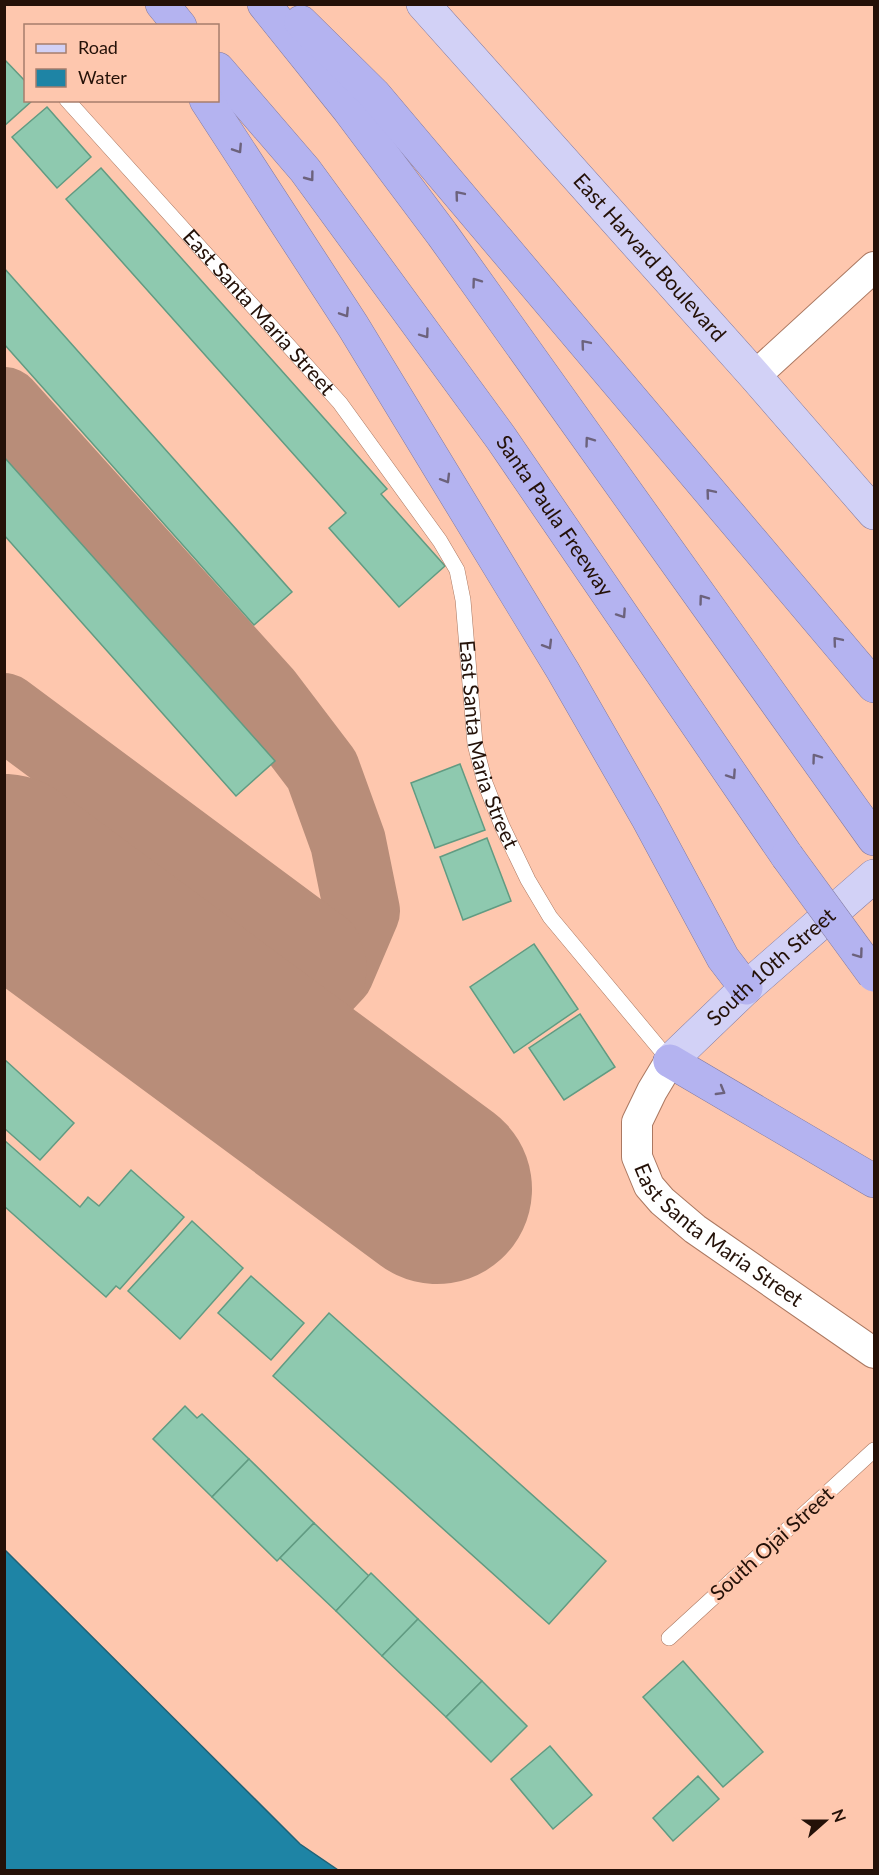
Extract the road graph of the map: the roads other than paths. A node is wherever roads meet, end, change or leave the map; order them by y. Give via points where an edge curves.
1 (142, 4) edge
2 (162, 4) edge
3 (264, 4) edge
4 (284, 4) edge
5 (428, 7) edge
6 (155, 24) edge
7 (178, 24) edge
8 (219, 70) edge
9 (69, 102) edge
10 (207, 102) edge
11 (874, 267) edge
12 (755, 376) junction
13 (874, 513) edge
14 (874, 686) edge
15 (874, 839) edge
16 (874, 876) edge
17 (874, 975) edge
18 (746, 988) junction
19 (670, 1061) junction
20 (874, 1181) edge
21 (874, 1353) edge
22 (874, 1450) edge
23 (669, 1638) dead end

1 - 6 highway
2 - 7 highway
15 -> 3 highway via 449,244
14 -> 4 highway via 374,94
5 - 12 main road, East Harvard Boulevard
8 -> 17 highway, Santa Paula Freeway, bridge via 305,170 501,438 787,856
9 - 19 lane, East Santa Maria Street via 340,403 440,541 457,570 475,744 502,826 550,917
10 -> 18 highway via 353,326 557,661 723,958
11 - 12 street
12 - 13 main road, East Harvard Boulevard
16 - 18 main road, South 10th Street
18 - 19 main road, South 10th Street
19 -> 20 highway
19 - 21 street, East Santa Maria Street via 637,1122 637,1157 649,1186 695,1229
22 - 23 lane, South Ojai Street

